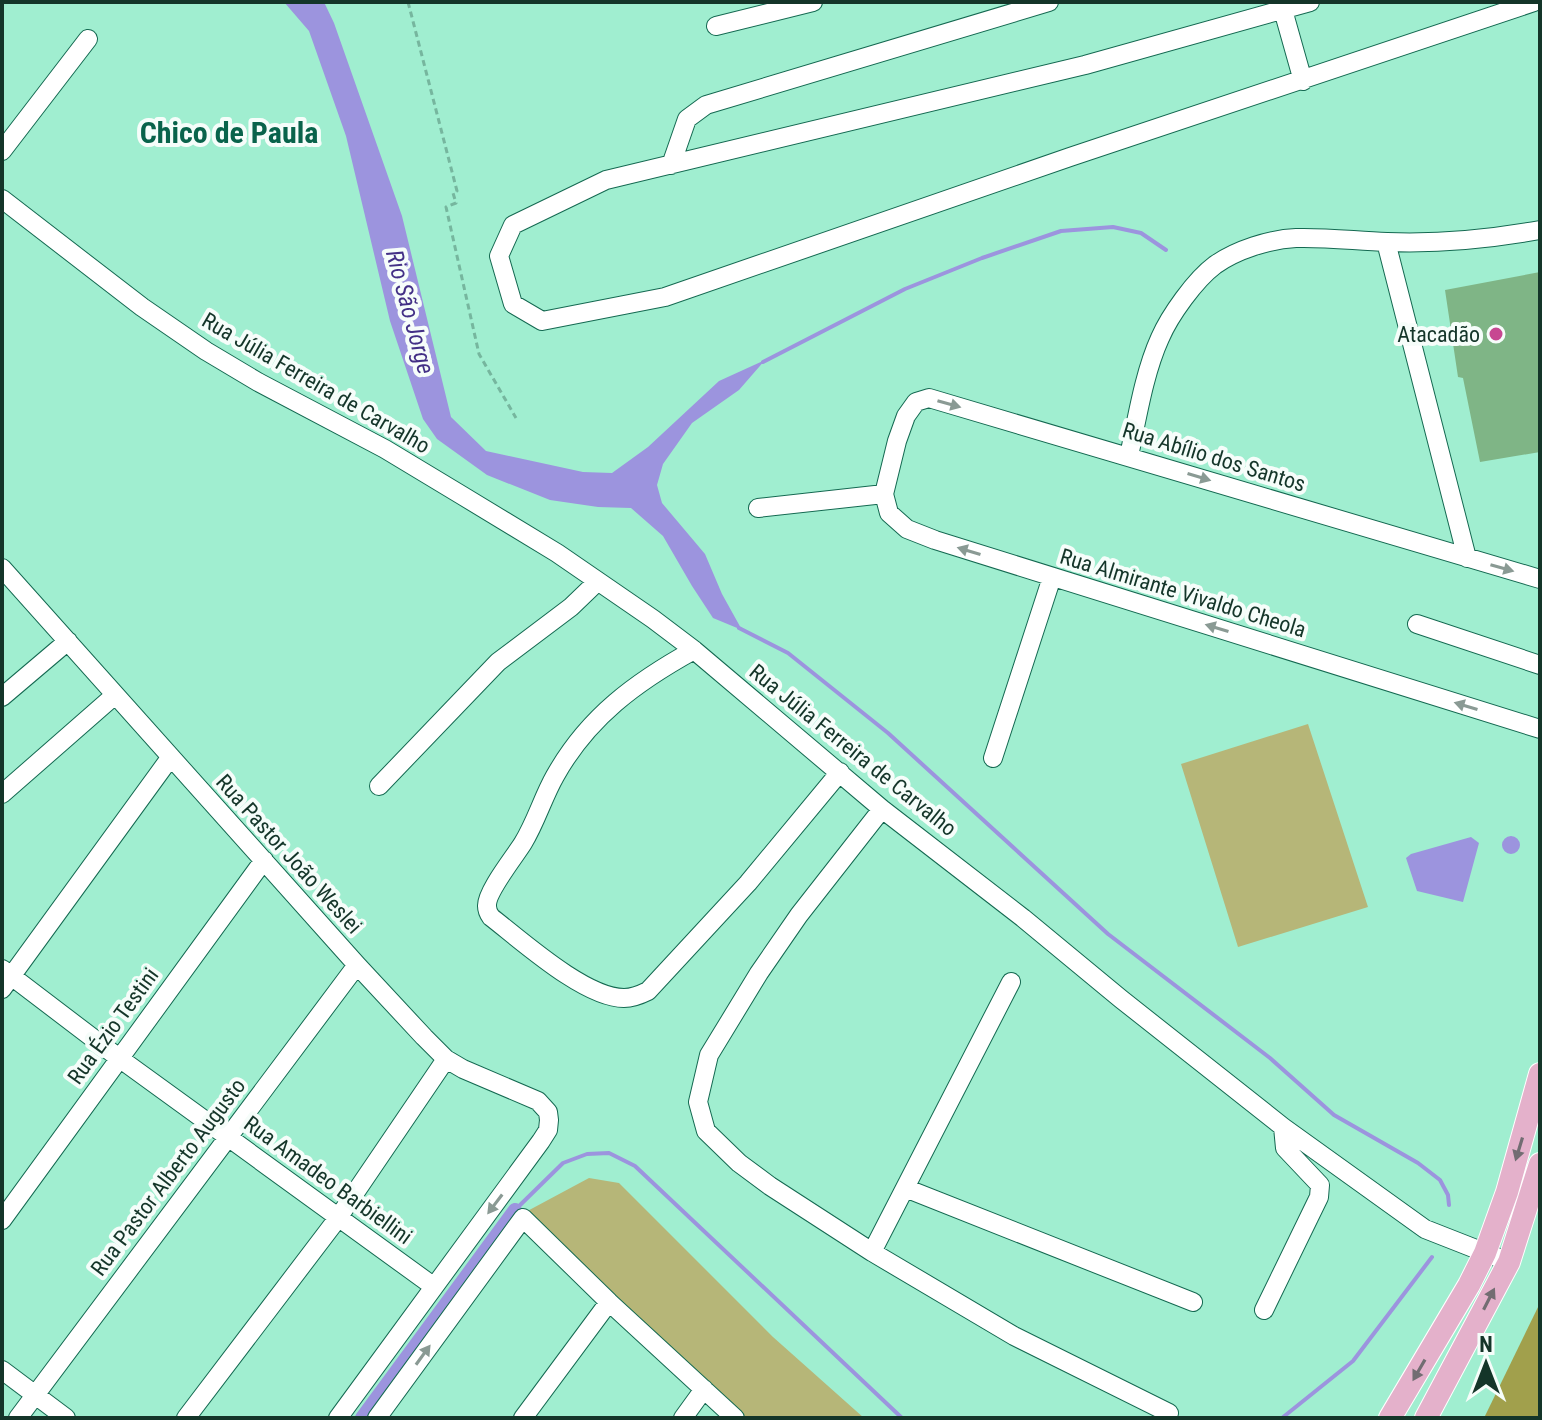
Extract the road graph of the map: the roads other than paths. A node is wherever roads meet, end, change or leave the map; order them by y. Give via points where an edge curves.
1 (813, 2) edge
2 (1049, 2) edge
3 (1310, 2) edge
4 (1534, 2) edge
5 (1283, 10) junction
6 (716, 26) dead end
7 (88, 39) dead end
8 (1303, 81) junction
9 (2, 151) edge
10 (671, 165) junction
11 (2, 199) edge
12 (1540, 230) edge
13 (1386, 242) junction
14 (1129, 456) junction
15 (884, 494) junction
16 (758, 508) dead end
17 (1467, 558) junction
18 (2, 568) edge
19 (1052, 577) junction
20 (1540, 579) edge
21 (598, 581) junction
22 (1417, 624) dead end
23 (68, 641) junction
24 (694, 650) junction
25 (1540, 665) edge
26 (115, 695) junction
27 (2, 697) edge
28 (1540, 729) edge
29 (170, 758) junction
30 (993, 758) dead end
31 (840, 772) junction
32 (379, 786) dead end
33 (2, 794) edge
34 (882, 809) junction
35 (264, 860) junction
36 (357, 965) junction
37 (5, 978) edge
38 (1011, 982) dead end
39 (119, 1058) junction
40 (446, 1059) junction
41 (1540, 1074) edge
42 (1283, 1127) junction
43 (227, 1136) junction
44 (1540, 1164) edge
45 (905, 1188) junction
46 (338, 1218) junction
47 (2, 1220) edge
48 (872, 1252) junction
49 (1485, 1253) junction
50 (1509, 1262) junction
51 (433, 1286) junction
52 (609, 1302) junction
53 (1193, 1302) dead end
54 (1264, 1310) dead end
55 (2, 1370) edge
56 (704, 1389) junction
57 (35, 1395) junction
58 (1169, 1413) dead end
59 (383, 1416) edge
60 (18, 1418) edge
61 (66, 1418) edge
62 (186, 1418) edge
63 (338, 1418) edge
64 (523, 1418) edge
65 (683, 1418) edge
66 (735, 1418) edge
67 (1390, 1418) edge
68 (1426, 1418) edge

1 - 6 street
2 - 10 street via 706,105 687,119
3 - 5 street
4 - 8 street
5 - 8 street
5 - 10 street via 1085,65
7 - 9 street
8 - 10 street via 665,297 542,321 513,304 499,256 513,225 606,180
11 - 21 street, Rua Júlia Ferreira de Carvalho via 206,351 398,457
12 - 13 street via 1460,241
13 - 14 street via 1292,238 1253,245 1215,265 1182,300 1160,338
13 - 17 street
15 -> 14 street, Rua Abílio dos Santos via 906,416 916,402 929,398
14 -> 17 street, Rua Abílio dos Santos
15 - 16 street
19 -> 15 street, Rua Almirante Vivaldo Cheola via 907,529 889,513
17 -> 20 street, Rua Abílio dos Santos
18 - 23 street, Rua Pastor João Weslei
28 -> 19 street, Rua Almirante Vivaldo Cheola
19 - 30 street
21 - 24 street, Rua Júlia Ferreira de Carvalho
21 - 32 street via 498,662
22 - 25 street
23 - 26 street, Rua Pastor João Weslei
23 - 27 street
24 - 31 street, Rua Júlia Ferreira de Carvalho
24 - 31 street via 608,707 566,757 525,839 488,896 491,917 600,993 634,997 648,991 738,894
26 - 29 street, Rua Pastor João Weslei
26 - 33 street
29 - 35 street, Rua Pastor João Weslei
29 - 37 street
31 - 34 street, Rua Júlia Ferreira de Carvalho
34 - 42 street, Rua Júlia Ferreira de Carvalho
34 - 48 street via 759,973 709,1055 698,1102 706,1131 739,1163
35 - 36 street, Rua Pastor João Weslei
35 - 39 street, Rua Ézio Testini
36 - 40 street, Rua Pastor João Weslei
36 - 43 street, Rua Pastor Alberto Augusto
37 - 39 street, Rua Amadeo Barbiellini
38 - 45 street
39 - 43 street, Rua Amadeo Barbiellini
39 - 47 street, Rua Ézio Testini
40 - 46 street
40 -> 51 street, Rua Pastor João Weslei via 538,1101 549,1120 541,1141
41 -> 49 main road
42 - 49 street, Rua Júlia Ferreira de Carvalho via 1425,1229
42 - 54 street via 1285,1148 1320,1185 1319,1197
43 - 46 street, Rua Amadeo Barbiellini
43 - 57 street, Rua Pastor Alberto Augusto
44 - 50 main road
45 - 48 street
45 - 53 street
46 - 51 street, Rua Amadeo Barbiellini
46 - 62 street
48 - 58 street via 1014,1336
49 - 50 street, Rua Júlia Ferreira de Carvalho
49 -> 67 main road
68 -> 50 main road
51 - 63 street
52 - 56 street
59 -> 52 street via 523,1218
52 - 64 street
55 - 57 street
56 - 65 street
56 - 66 street
57 - 60 street, Rua Pastor Alberto Augusto
57 - 61 street

